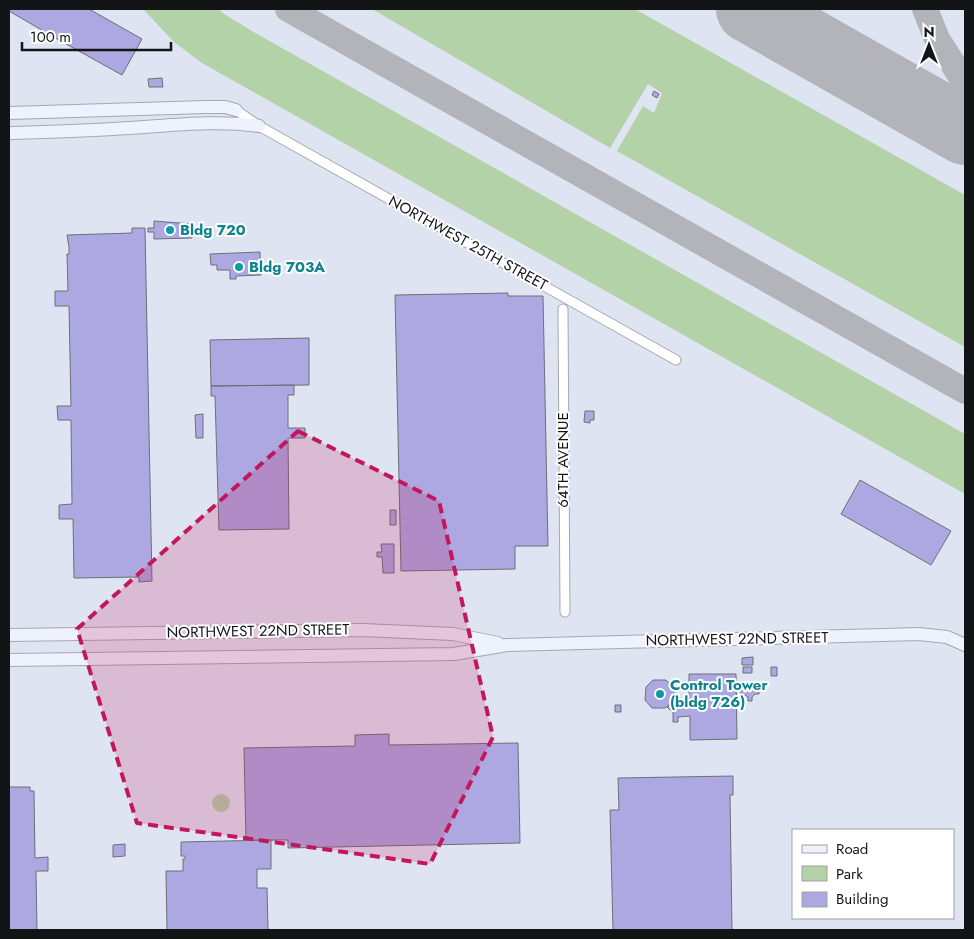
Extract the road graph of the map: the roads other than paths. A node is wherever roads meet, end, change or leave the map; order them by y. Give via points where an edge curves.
1 (236, 110) joint
2 (9, 113) edge
3 (259, 126) junction
4 (9, 133) edge
5 (563, 309) dead end
6 (676, 360) dead end
7 (565, 612) dead end
8 (9, 635) edge
9 (507, 644) junction
10 (965, 645) edge
11 (9, 660) edge

1 - 2 street, NORTHWEST 25TH STREET via 205,107
1 - 3 street, NORTHWEST 25TH STREET
3 - 4 street, NORTHWEST 25TH STREET via 241,123 165,125
3 - 6 street, NORTHWEST 25TH STREET
5 - 7 street, 64TH AVENUE
8 - 9 street, NORTHWEST 22ND STREET via 362,630 452,634
9 - 10 street, NORTHWEST 22ND STREET via 920,634 947,637
9 - 11 street, NORTHWEST 22ND STREET via 454,654

